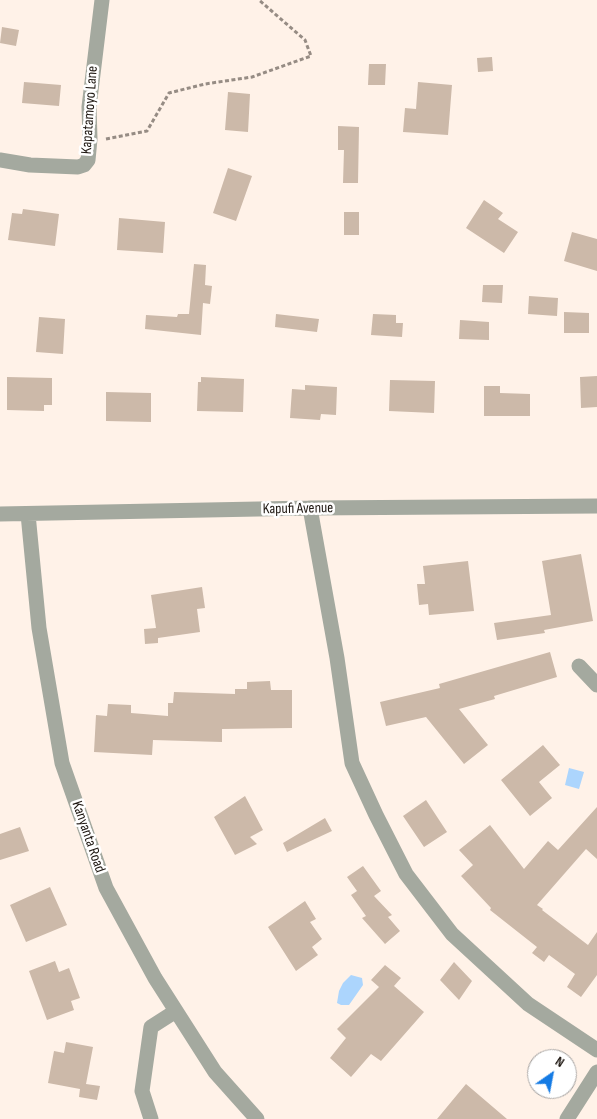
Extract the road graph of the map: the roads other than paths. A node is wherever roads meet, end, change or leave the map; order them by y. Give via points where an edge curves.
1 (102, 0) edge
2 (0, 160) edge
3 (597, 506) edge
4 (310, 508) junction
5 (0, 514) edge
6 (28, 514) junction
7 (579, 666) dead end
8 (597, 685) edge
9 (176, 1011) junction
10 (597, 1050) edge
11 (597, 1072) edge
12 (151, 1119) edge
13 (257, 1119) edge
14 (567, 1119) edge

1 - 2 street, Kapatamoyo Lane via 89,107 88,160 78,167
3 - 4 street, Kapufi Avenue
4 - 6 street, Kapufi Avenue
4 - 10 street via 352,763 406,874 452,934 528,1004
5 - 6 street, Kapufi Avenue
6 - 9 street, Kanyanta Road via 39,628 62,763 106,888
7 - 8 street
9 - 12 street via 151,1027 142,1091
9 - 13 street, Kanyanta Road via 215,1072
11 - 14 street

